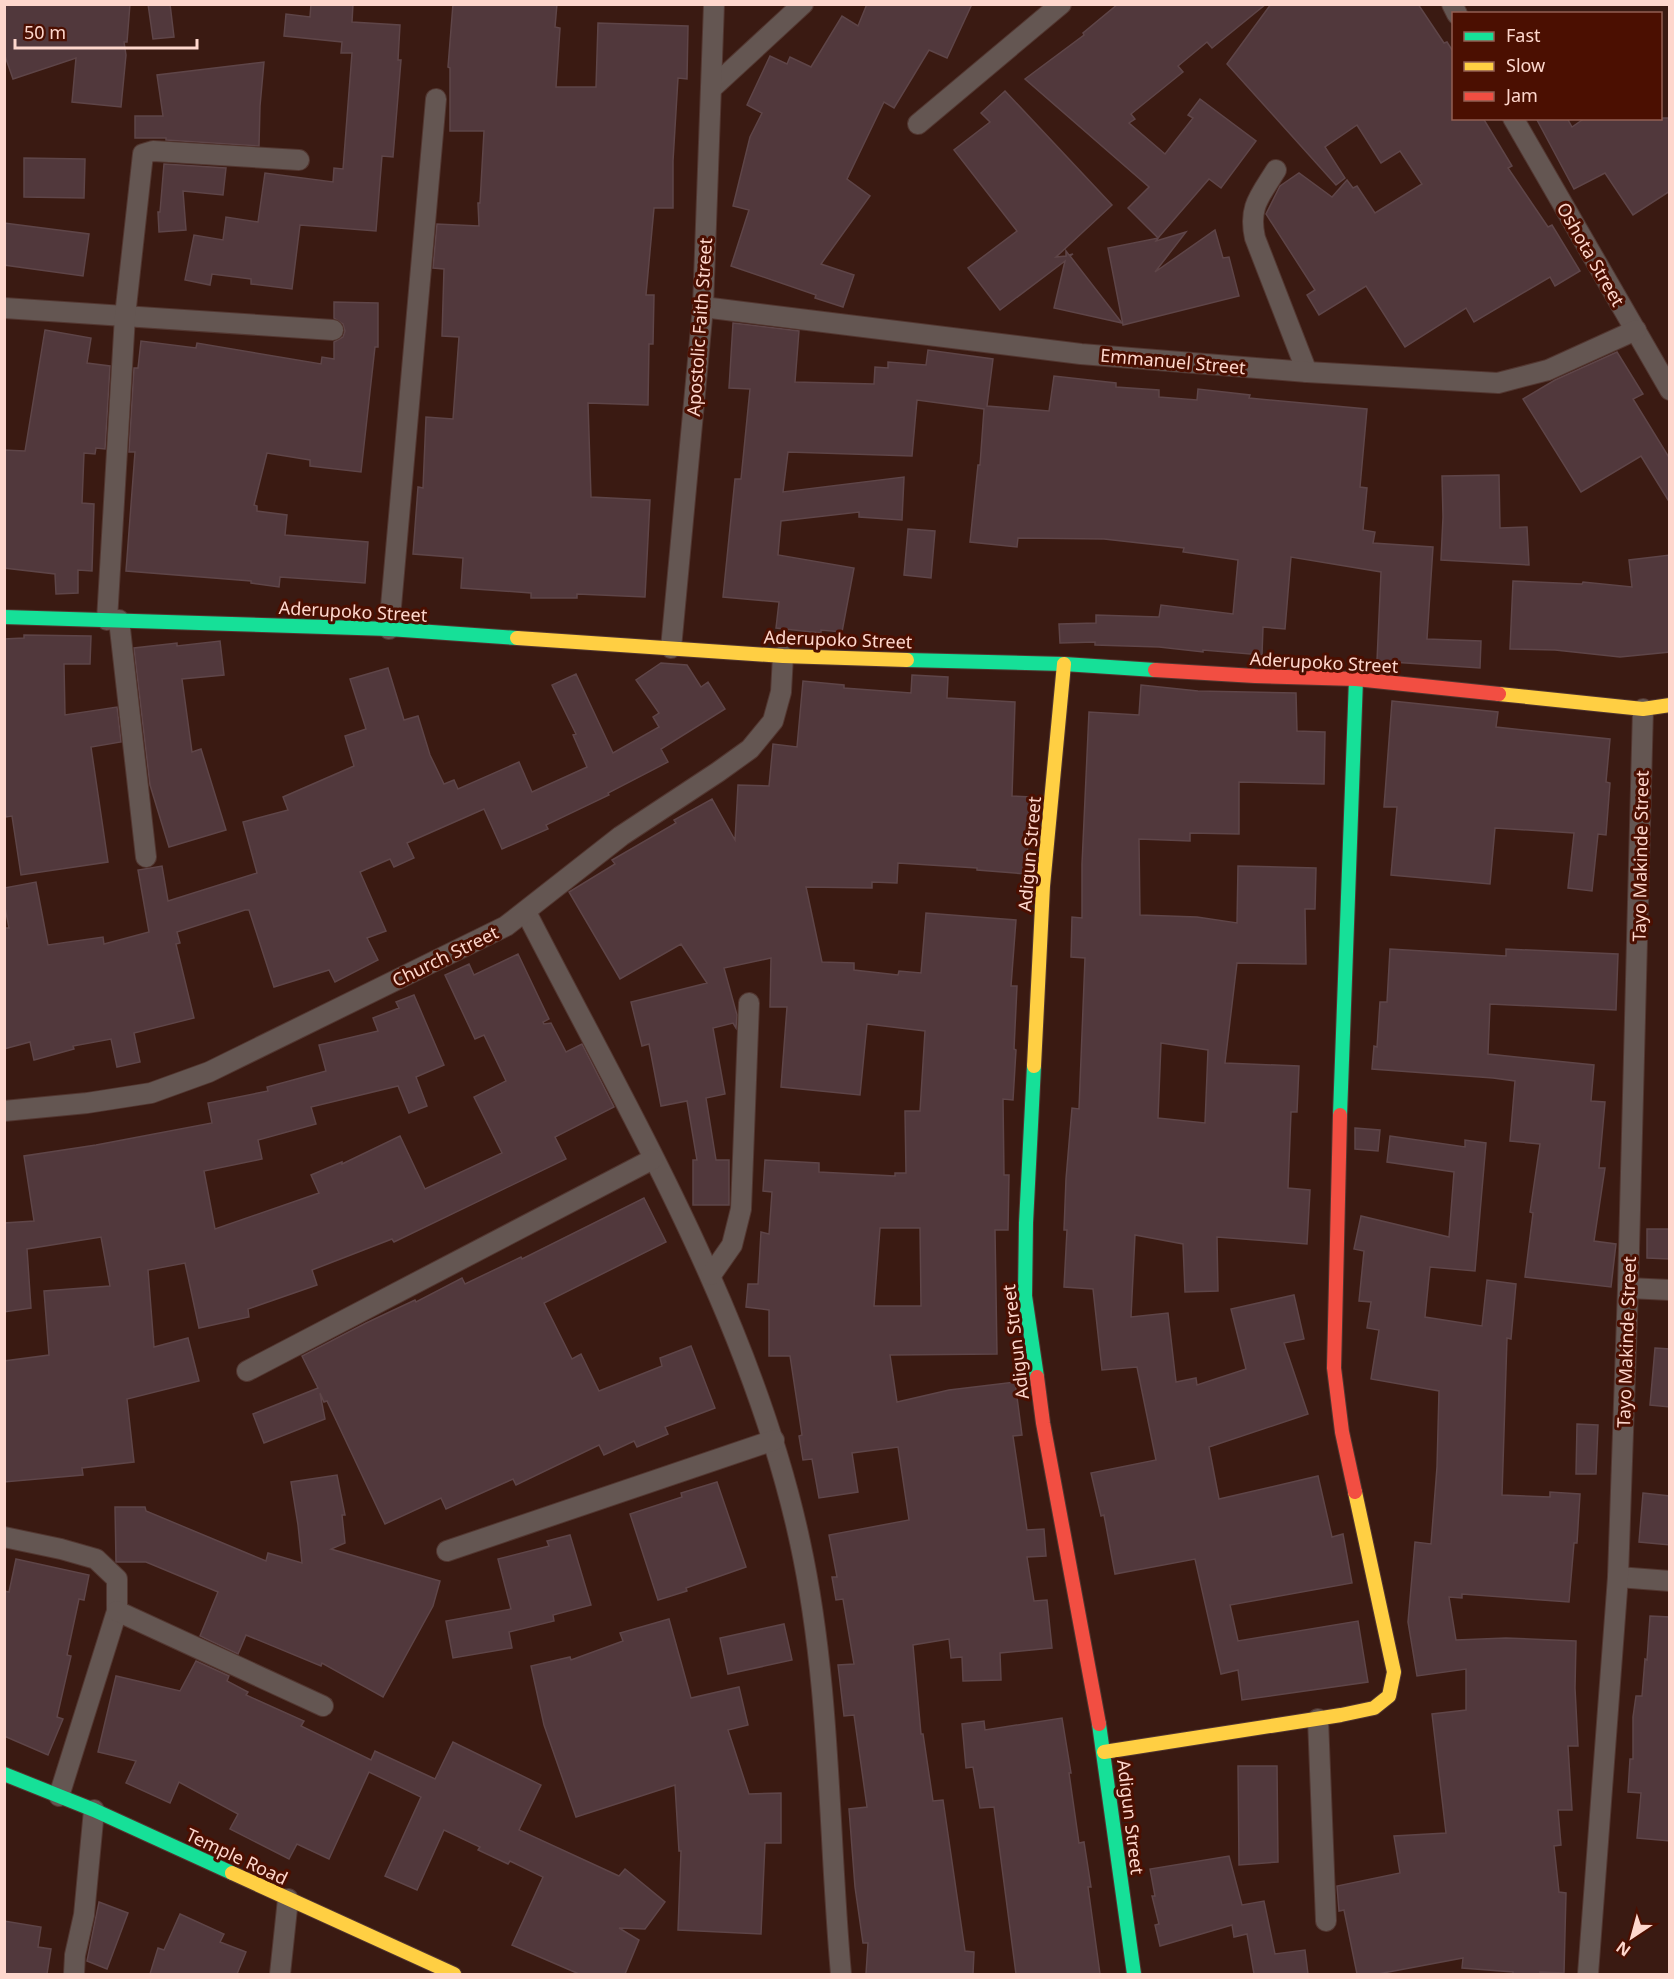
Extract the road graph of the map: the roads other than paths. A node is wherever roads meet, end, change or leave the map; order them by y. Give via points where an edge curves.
1 (714, 4) edge
2 (803, 4) edge
3 (1061, 4) edge
4 (711, 89) junction
5 (436, 99) dead end
6 (1514, 120) edge
7 (918, 124) dead end
8 (299, 160) dead end
9 (1276, 170) dead end
10 (703, 307) junction
11 (4, 308) edge
12 (125, 316) junction
13 (333, 330) dead end
14 (1636, 330) junction
15 (1307, 372) junction
16 (1670, 390) edge
17 (4, 616) edge
18 (113, 620) junction
19 (389, 629) junction
20 (672, 648) junction
21 (783, 656) junction
22 (1064, 664) junction
23 (1356, 679) junction
24 (1670, 705) edge
25 (1643, 709) junction
26 (146, 857) dead end
27 (526, 912) junction
28 (749, 1003) dead end
29 (4, 1111) edge
30 (653, 1159) junction
31 (711, 1275) junction
32 (1629, 1288) junction
33 (1670, 1290) edge
34 (247, 1371) dead end
35 (774, 1440) junction
36 (4, 1537) edge
37 (447, 1551) dead end
38 (1618, 1577) junction
39 (1670, 1581) edge
40 (117, 1611) junction
41 (323, 1706) dead end
42 (1318, 1719) junction
43 (1104, 1752) junction
44 (4, 1774) edge
45 (59, 1796) junction
46 (94, 1810) junction
47 (288, 1899) junction
48 (1326, 1921) dead end
49 (74, 1974) edge
50 (280, 1974) edge
51 (454, 1974) edge
52 (841, 1974) edge
53 (1134, 1974) edge
54 (1588, 1974) edge

1 - 4 street, Apostolic Faith Street
2 - 4 street
3 - 7 street
4 - 10 street, Apostolic Faith Street
5 - 19 street
6 - 14 street, Oshota Street
8 - 12 street via 153,151 143,154
9 - 15 street via 1255,205 1251,221
10 - 15 street, Emmanuel Street via 1081,354
10 - 20 street, Apostolic Faith Street
11 - 12 street
12 - 13 street
12 - 18 street
14 - 15 street, Emmanuel Street via 1548,369 1498,383
14 - 16 street, Oshota Street
17 - 18 street, Aderupoko Street
18 - 19 street, Aderupoko Street
18 - 26 street
19 - 20 street, Aderupoko Street
20 - 21 street, Aderupoko Street
21 - 22 street, Aderupoko Street
21 - 27 street, Church Street via 781,692 773,721 750,748 621,836
22 - 23 street, Aderupoko Street
22 - 43 street, Adigun Street via 1043,886 1025,1296
23 - 25 street, Aderupoko Street
23 - 42 street via 1334,1368 1342,1432 1394,1672 1389,1696 1374,1708
24 - 25 street, Aderupoko Street
25 - 32 street, Tayo Makinde Street
27 - 29 street, Church Street via 506,926 208,1072 151,1093
27 - 30 street
28 - 31 street via 741,1209 732,1245
30 - 31 street
30 - 34 street
31 - 35 street
32 - 33 street
32 - 38 street, Tayo Makinde Street
35 - 37 street
35 - 52 street via 800,1544 819,1662
36 - 40 street via 96,1559 117,1580
38 - 39 street
38 - 54 street, Tayo Makinde Street
40 - 41 street
40 - 45 street
42 - 43 street
42 - 48 street
43 - 53 street, Adigun Street
44 - 45 street, Temple Road
45 - 46 street, Temple Road
46 - 47 street, Temple Road
46 - 49 street
47 - 50 street
47 - 51 street, Temple Road

